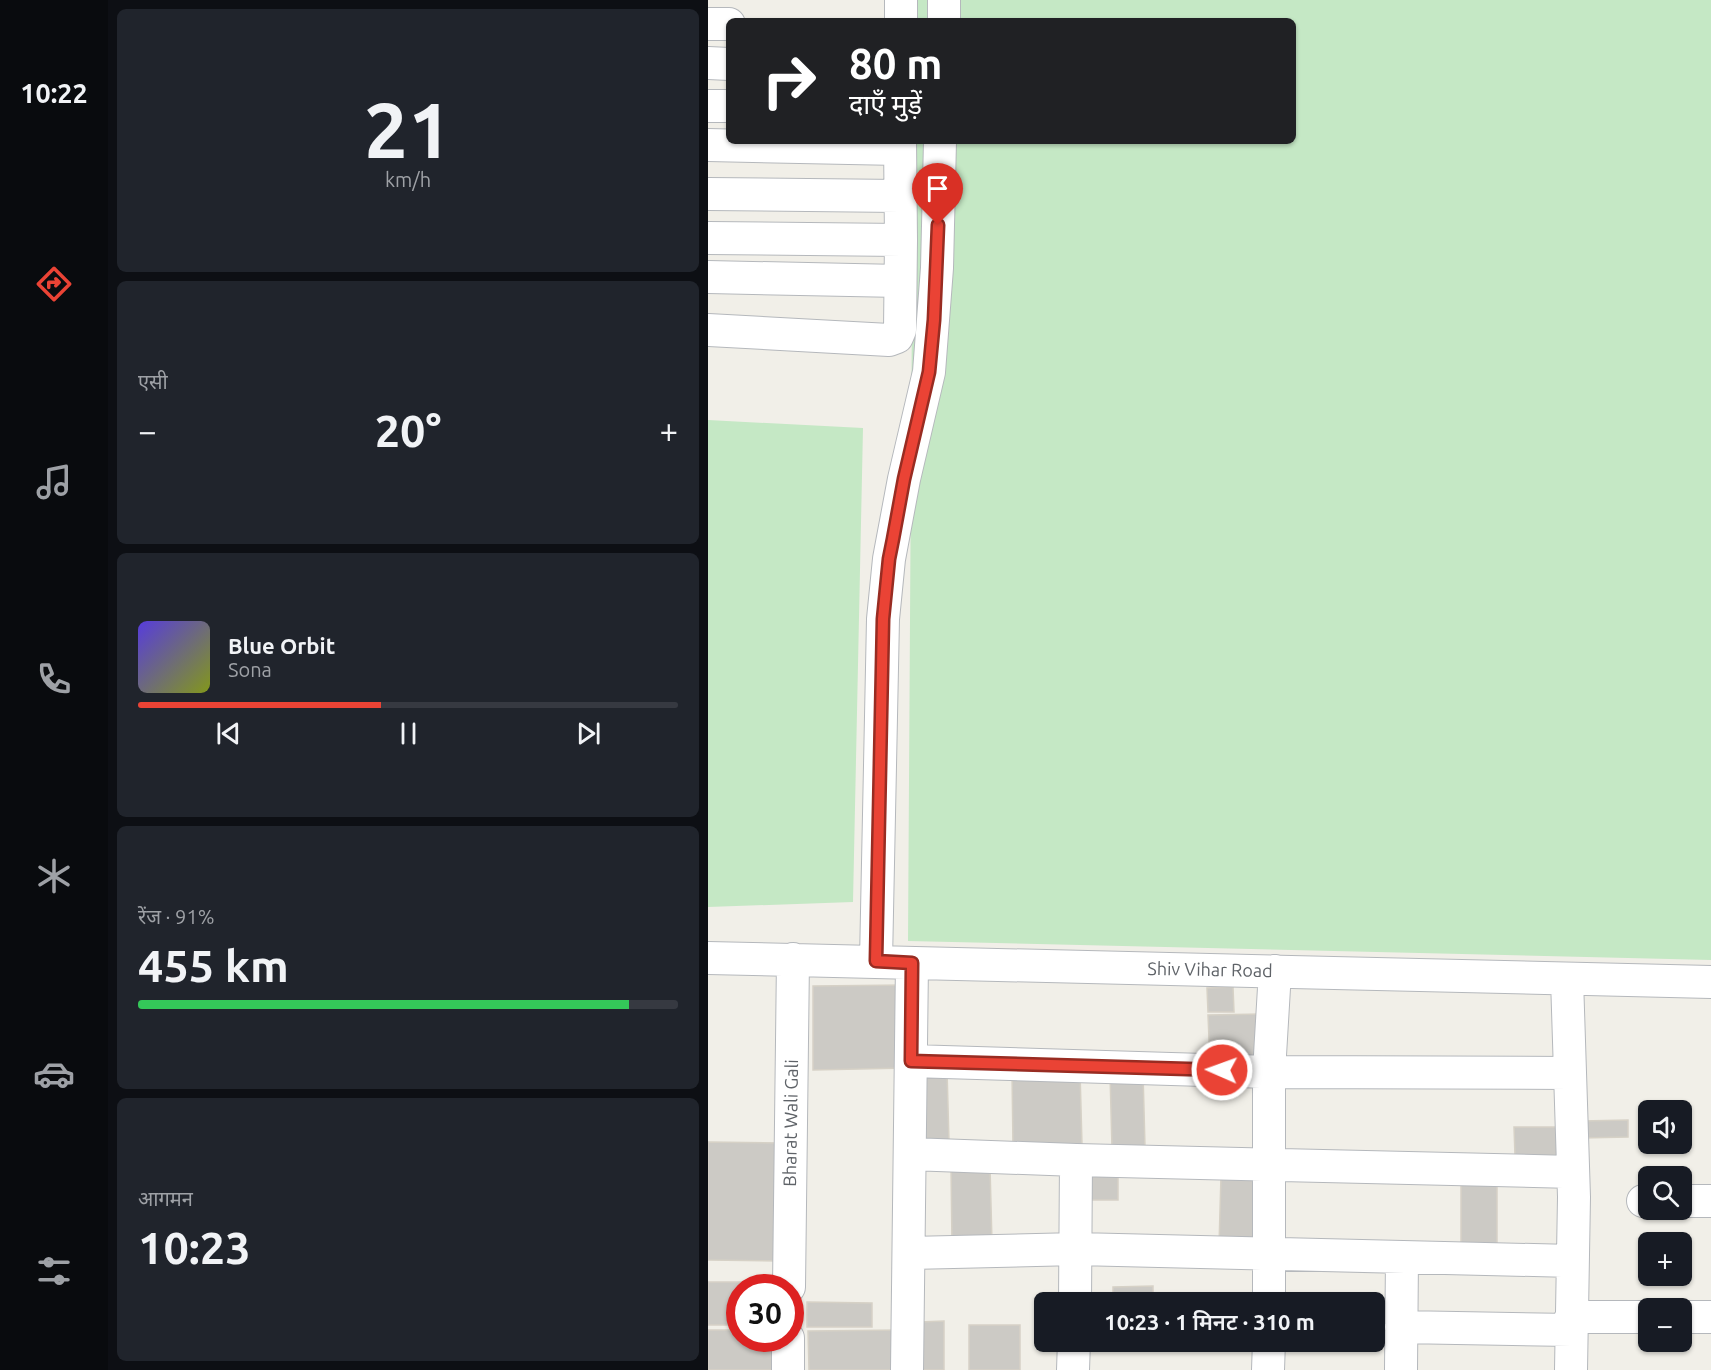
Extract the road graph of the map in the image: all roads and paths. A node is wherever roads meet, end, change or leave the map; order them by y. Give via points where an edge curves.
1 (901, 0) edge
2 (944, 0) edge
3 (901, 18) edge
4 (944, 18) edge
5 (708, 24) edge
6 (726, 24) edge
7 (708, 63) edge
8 (726, 64) edge
9 (708, 106) edge
10 (726, 106) edge
11 (940, 144) edge
12 (708, 145) edge
13 (899, 145) edge
14 (708, 194) edge
15 (899, 196) junction
16 (708, 238) edge
17 (901, 240) junction
18 (708, 277) edge
19 (900, 281) junction
20 (708, 330) edge
21 (708, 958) edge
22 (793, 960) junction
23 (876, 961) junction
24 (912, 963) junction
25 (1275, 971) junction
26 (1567, 980) junction
27 (1711, 982) edge
28 (911, 1061) junction
29 (1269, 1072) junction
30 (1570, 1073) junction
31 (910, 1154) junction
32 (1076, 1160) junction
33 (1269, 1164) junction
34 (1573, 1172) junction
35 (1692, 1201) edge
36 (1711, 1201) edge
37 (1077, 1250) junction
38 (910, 1252) junction
39 (1270, 1254) junction
40 (1402, 1257) junction
41 (1572, 1261) junction
42 (789, 1274) edge
43 (1075, 1292) edge
44 (1269, 1292) edge
45 (1692, 1317) edge
46 (1711, 1317) edge
47 (1638, 1318) edge
48 (1571, 1323) junction
49 (1401, 1327) junction
50 (788, 1352) edge
51 (1074, 1352) edge
52 (1269, 1352) edge
53 (788, 1370) edge
54 (907, 1370) edge
55 (1073, 1370) edge
56 (1268, 1370) edge
57 (1401, 1370) edge
58 (1571, 1370) edge

1 - 3 street
2 - 4 street
5 - 6 street
7 - 8 street
9 - 10 street
11 - 23 street via 937,268 929,372 889,559 883,619
12 - 13 street
13 - 15 street
14 - 15 street
15 - 17 street
16 - 17 street
17 - 19 street
18 - 19 street
19 - 20 street via 900,330 894,339
21 - 22 street, Shiv Vihar Road
22 - 23 street, Shiv Vihar Road
22 - 42 street, Bharat Wali Gali
23 - 24 street, Shiv Vihar Road
24 - 25 street, Shiv Vihar Road
24 - 28 street
25 - 26 street, Shiv Vihar Road
25 - 29 street
26 - 27 street, Shiv Vihar Road
26 - 30 street
28 - 29 street
28 - 31 street
29 - 30 street
29 - 33 street
30 - 34 street
31 - 32 street
31 - 38 street
32 - 33 street
32 - 37 street
33 - 34 street
33 - 39 street
34 - 41 street
35 - 36 street
37 - 38 street
37 - 39 street
37 - 43 street
38 - 54 street
39 - 40 street
39 - 44 street
40 - 41 street
40 - 49 street
41 - 48 street
45 - 46 street
47 - 48 street
48 - 49 street
48 - 58 street
49 - 57 street
50 - 53 street
51 - 55 street
52 - 56 street

